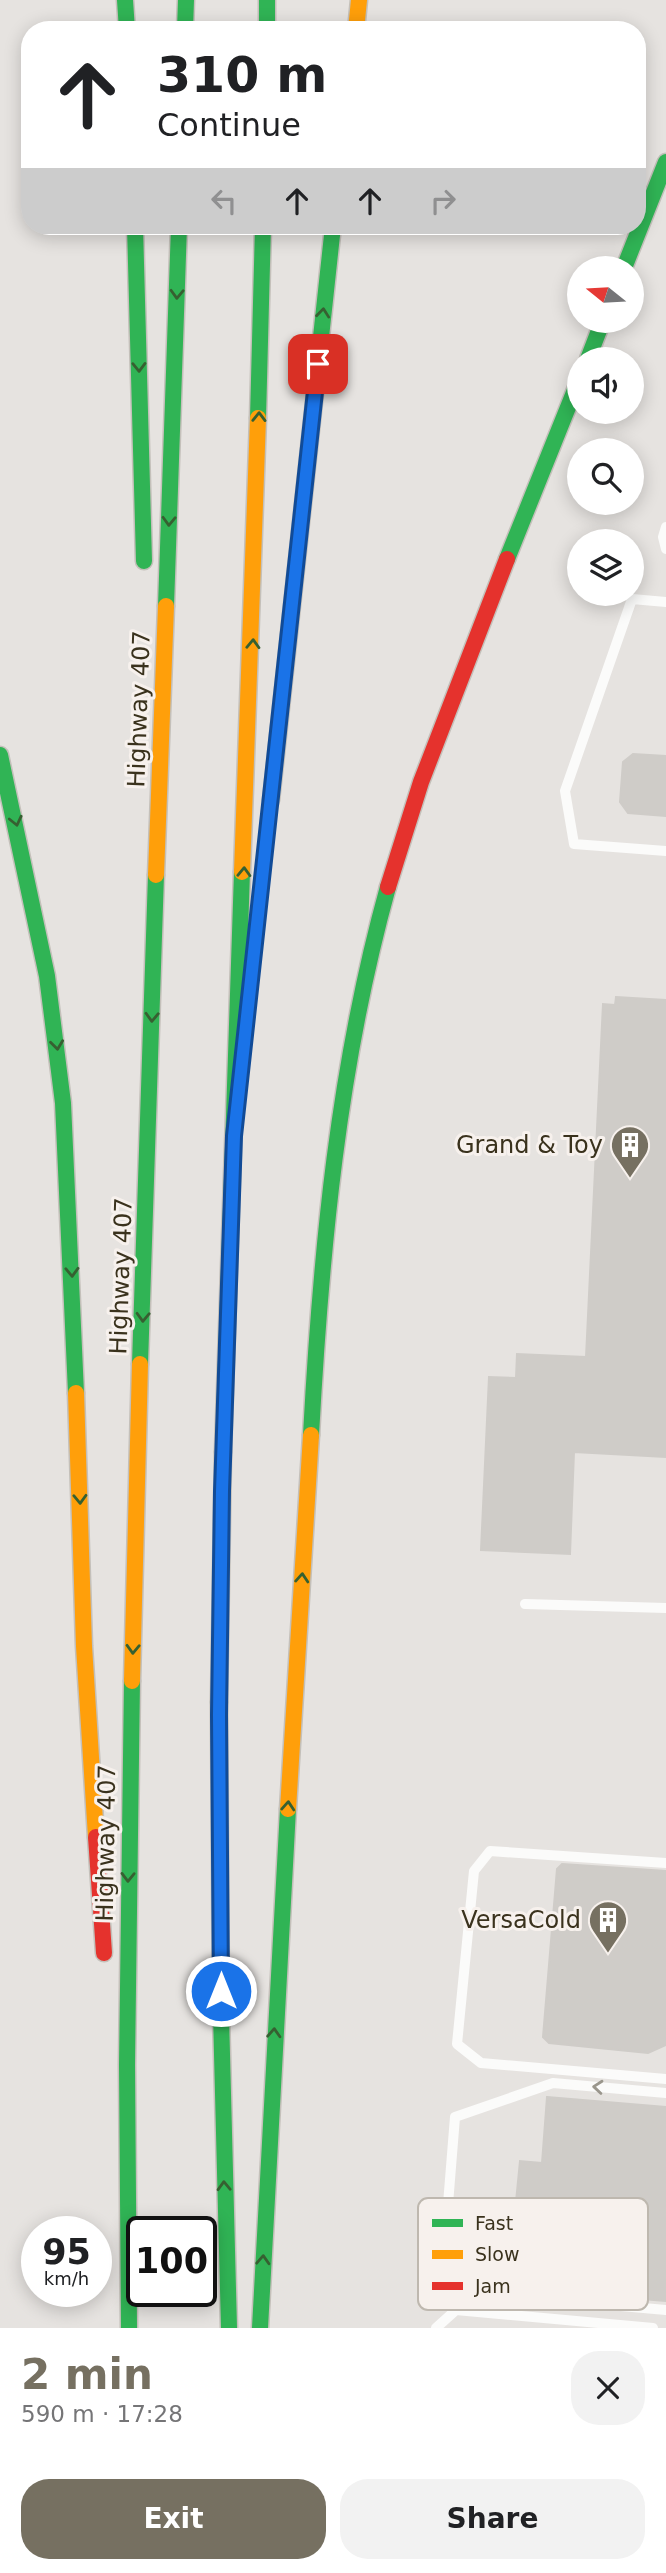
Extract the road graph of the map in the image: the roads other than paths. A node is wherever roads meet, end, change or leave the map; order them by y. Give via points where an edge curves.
1 (125, 0) edge
2 (186, 0) edge
3 (267, 0) edge
4 (359, 0) edge
5 (126, 21) edge
6 (185, 21) edge
7 (267, 21) edge
8 (357, 21) edge
9 (666, 162) edge
10 (646, 212) edge
11 (135, 235) edge
12 (179, 235) edge
13 (263, 235) edge
14 (332, 235) edge
15 (637, 235) edge
16 (629, 256) edge
17 (567, 410) edge
18 (666, 527) edge
19 (666, 549) edge
20 (144, 573) dead end
21 (666, 602) edge
22 (146, 670) dead end
23 (0, 755) edge
24 (268, 819) dead end
25 (666, 851) edge
26 (257, 929) dead end
27 (153, 948) junction
28 (234, 1136) junction
29 (524, 1604) dead end
30 (666, 1608) edge
31 (666, 1863) edge
32 (105, 1966) dead end
33 (110, 2050) dead end
34 (666, 2079) edge
35 (666, 2093) edge
36 (448, 2198) edge
37 (648, 2308) edge
38 (666, 2310) edge
39 (128, 2328) edge
40 (229, 2328) edge
41 (260, 2328) edge
42 (436, 2328) edge
43 (653, 2328) edge

1 - 5 highway
2 - 6 highway
3 - 7 highway
4 - 8 highway
9 - 10 highway
11 -> 20 highway
12 -> 27 highway, Highway 407
28 -> 13 highway
24 -> 14 highway
15 - 16 highway
41 -> 17 highway via 276,1993 323,1262 343,1090 373,943 417,792
18 - 19 lane
21 - 25 lane via 632,599 565,791 574,844
22 - 27 highway
23 -> 32 highway via 45,962 63,1103 84,1646
26 - 28 highway
27 -> 39 highway, Highway 407 via 129,1797
40 -> 28 highway via 222,2123 219,1715
29 - 30 lane
31 - 34 lane via 490,1851 474,1871 457,2044 481,2063
33 - 39 highway
35 -> 36 lane via 553,2083 455,2117
37 -> 38 lane
42 - 43 lane via 456,2310

